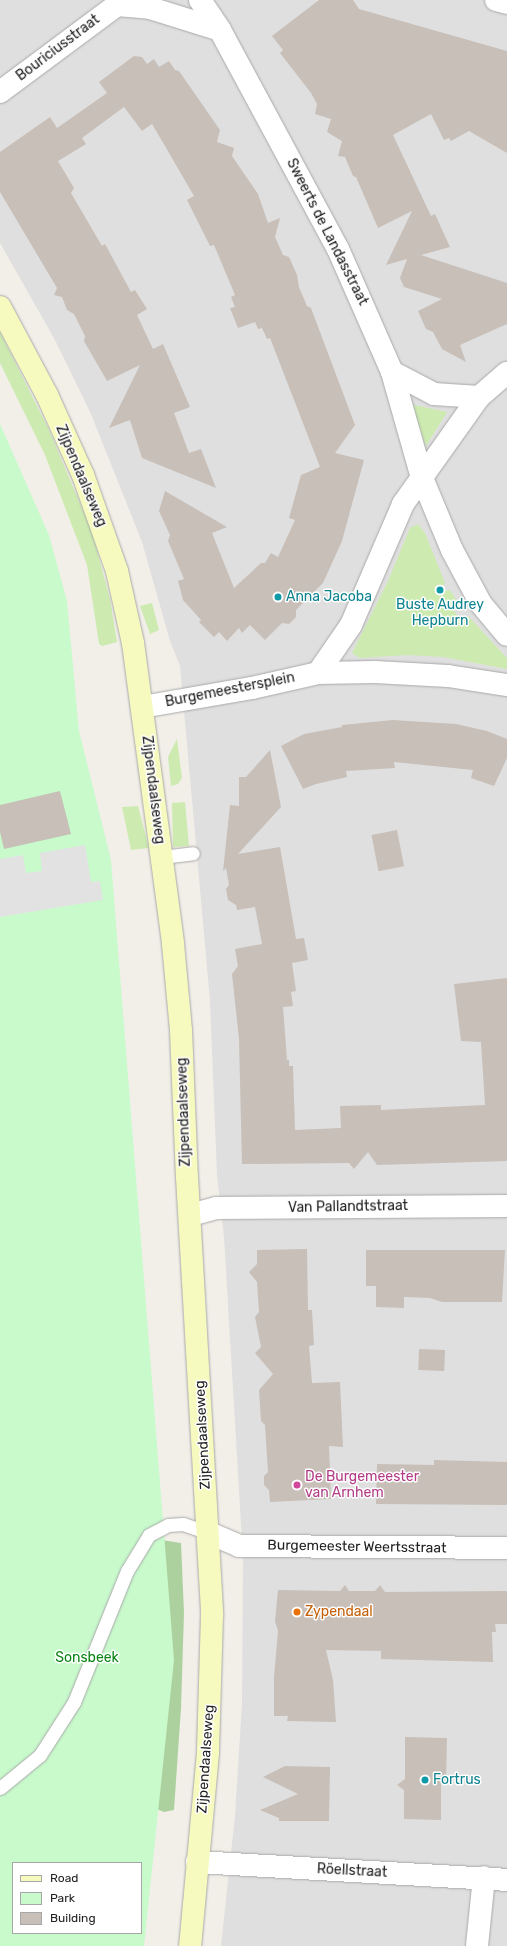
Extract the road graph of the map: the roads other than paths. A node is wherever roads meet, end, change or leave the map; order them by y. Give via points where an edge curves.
1 (200, 0) edge
2 (496, 0) edge
3 (118, 2) edge
4 (507, 4) edge
5 (220, 30) junction
6 (0, 92) edge
7 (0, 306) edge
8 (392, 372) junction
9 (507, 373) edge
10 (479, 397) junction
11 (422, 478) junction
12 (507, 635) edge
13 (318, 673) junction
14 (507, 685) edge
15 (142, 707) junction
16 (193, 853) dead end
17 (162, 857) junction
18 (507, 1206) edge
19 (190, 1215) junction
20 (209, 1533) junction
21 (507, 1548) edge
22 (0, 1788) edge
23 (197, 1862) junction
24 (484, 1877) junction
25 (507, 1880) edge
26 (190, 1946) edge
27 (477, 1946) edge

1 - 5 street, Sweerts de Landasstraat
2 - 4 street
3 - 5 street, Bouriciusstraat via 150,8
3 - 6 street, Bouriciusstraat
5 - 8 street, Sweerts de Landasstraat via 338,249
7 - 15 main road, Zijpendaalseweg via 84,475 107,538 133,643
8 - 10 street via 434,394
8 - 11 street, Sweerts de Landasstraat
9 - 10 street
10 - 11 street
11 - 12 street via 452,550 481,604
11 - 13 street via 403,504 351,625
13 - 14 street, Burgemeestersplein via 374,672 448,676
13 - 15 street, Burgemeestersplein via 252,688
15 - 17 main road, Zijpendaalseweg
16 - 17 lane
17 - 19 main road, Zijpendaalseweg via 181,1030
18 - 19 street, Van Pallandtstraat via 216,1208
19 - 20 main road, Zijpendaalseweg
20 - 21 street, Burgemeester Weertsstraat via 239,1546
20 - 22 lane via 183,1524 168,1525 150,1535 127,1571 74,1702 40,1755
20 - 23 main road, Zijpendaalseweg via 211,1685 208,1753
23 - 24 street, Röellstraat
23 - 26 main road, Zijpendaalseweg
24 - 25 street, Röellstraat
24 - 27 street

